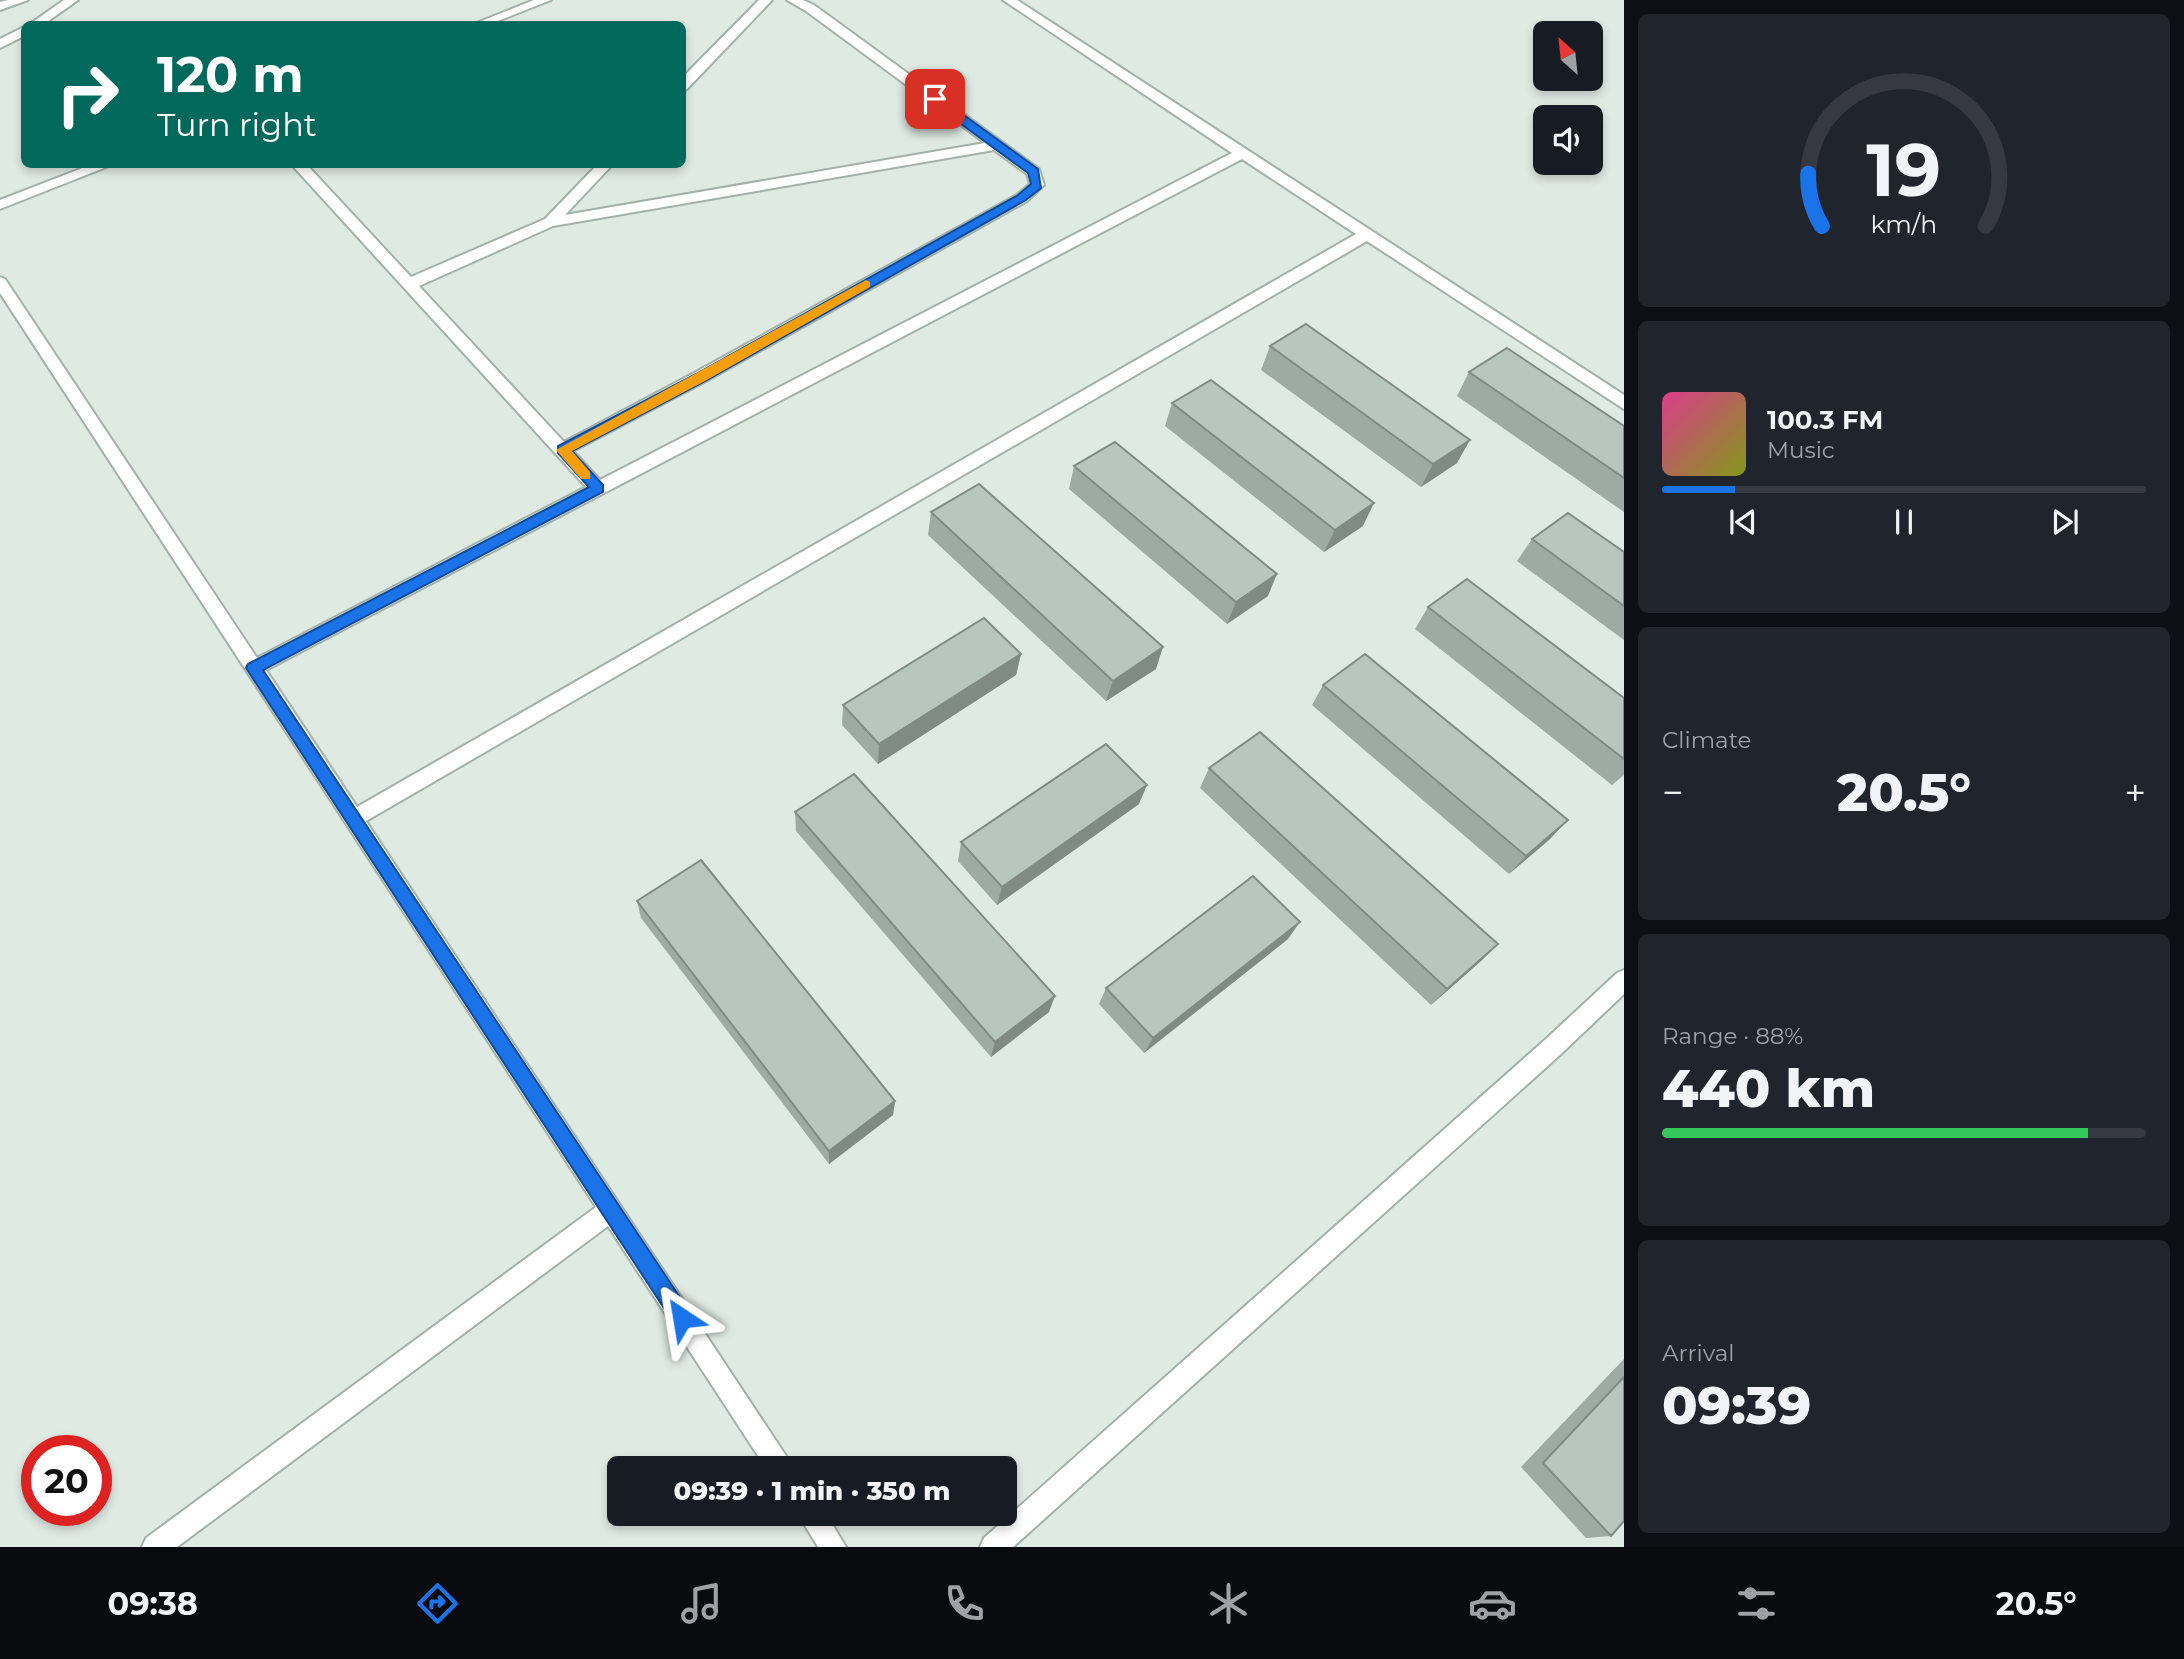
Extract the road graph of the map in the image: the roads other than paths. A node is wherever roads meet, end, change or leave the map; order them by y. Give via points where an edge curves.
1 (22, 0) edge
2 (72, 0) edge
3 (545, 0) edge
4 (766, 0) edge
5 (793, 0) edge
6 (1009, 0) edge
7 (0, 6) edge
8 (40, 21) edge
9 (488, 21) edge
10 (21, 33) edge
11 (0, 44) edge
12 (686, 82) edge
13 (997, 145) junction
14 (1244, 152) junction
15 (97, 168) edge
16 (302, 168) edge
17 (602, 168) edge
18 (0, 205) edge
19 (550, 222) junction
20 (1368, 234) junction
21 (0, 282) edge
22 (409, 284) junction
23 (1624, 403) edge
24 (562, 450) junction
25 (598, 489) junction
26 (254, 668) junction
27 (353, 819) junction
28 (1624, 980) edge
29 (611, 1210) junction
30 (773, 1456) edge
31 (819, 1526) edge
32 (155, 1547) edge
33 (833, 1547) edge
34 (993, 1547) edge

1 - 7 lane
2 - 8 lane
3 - 9 lane
4 - 12 lane
5 - 13 lane
6 - 14 lane
10 - 11 lane
13 - 19 lane
13 - 24 lane via 1034,172 1037,185 1022,198
14 - 20 lane
14 - 25 lane
15 - 18 lane
16 - 22 lane
17 - 19 lane
19 - 22 lane
20 - 23 lane
20 - 27 lane
21 - 26 lane
22 - 24 lane
24 - 25 lane
25 - 26 lane
26 - 27 lane
27 - 29 lane
28 - 34 lane
29 - 30 lane
29 - 32 lane
31 - 33 lane

